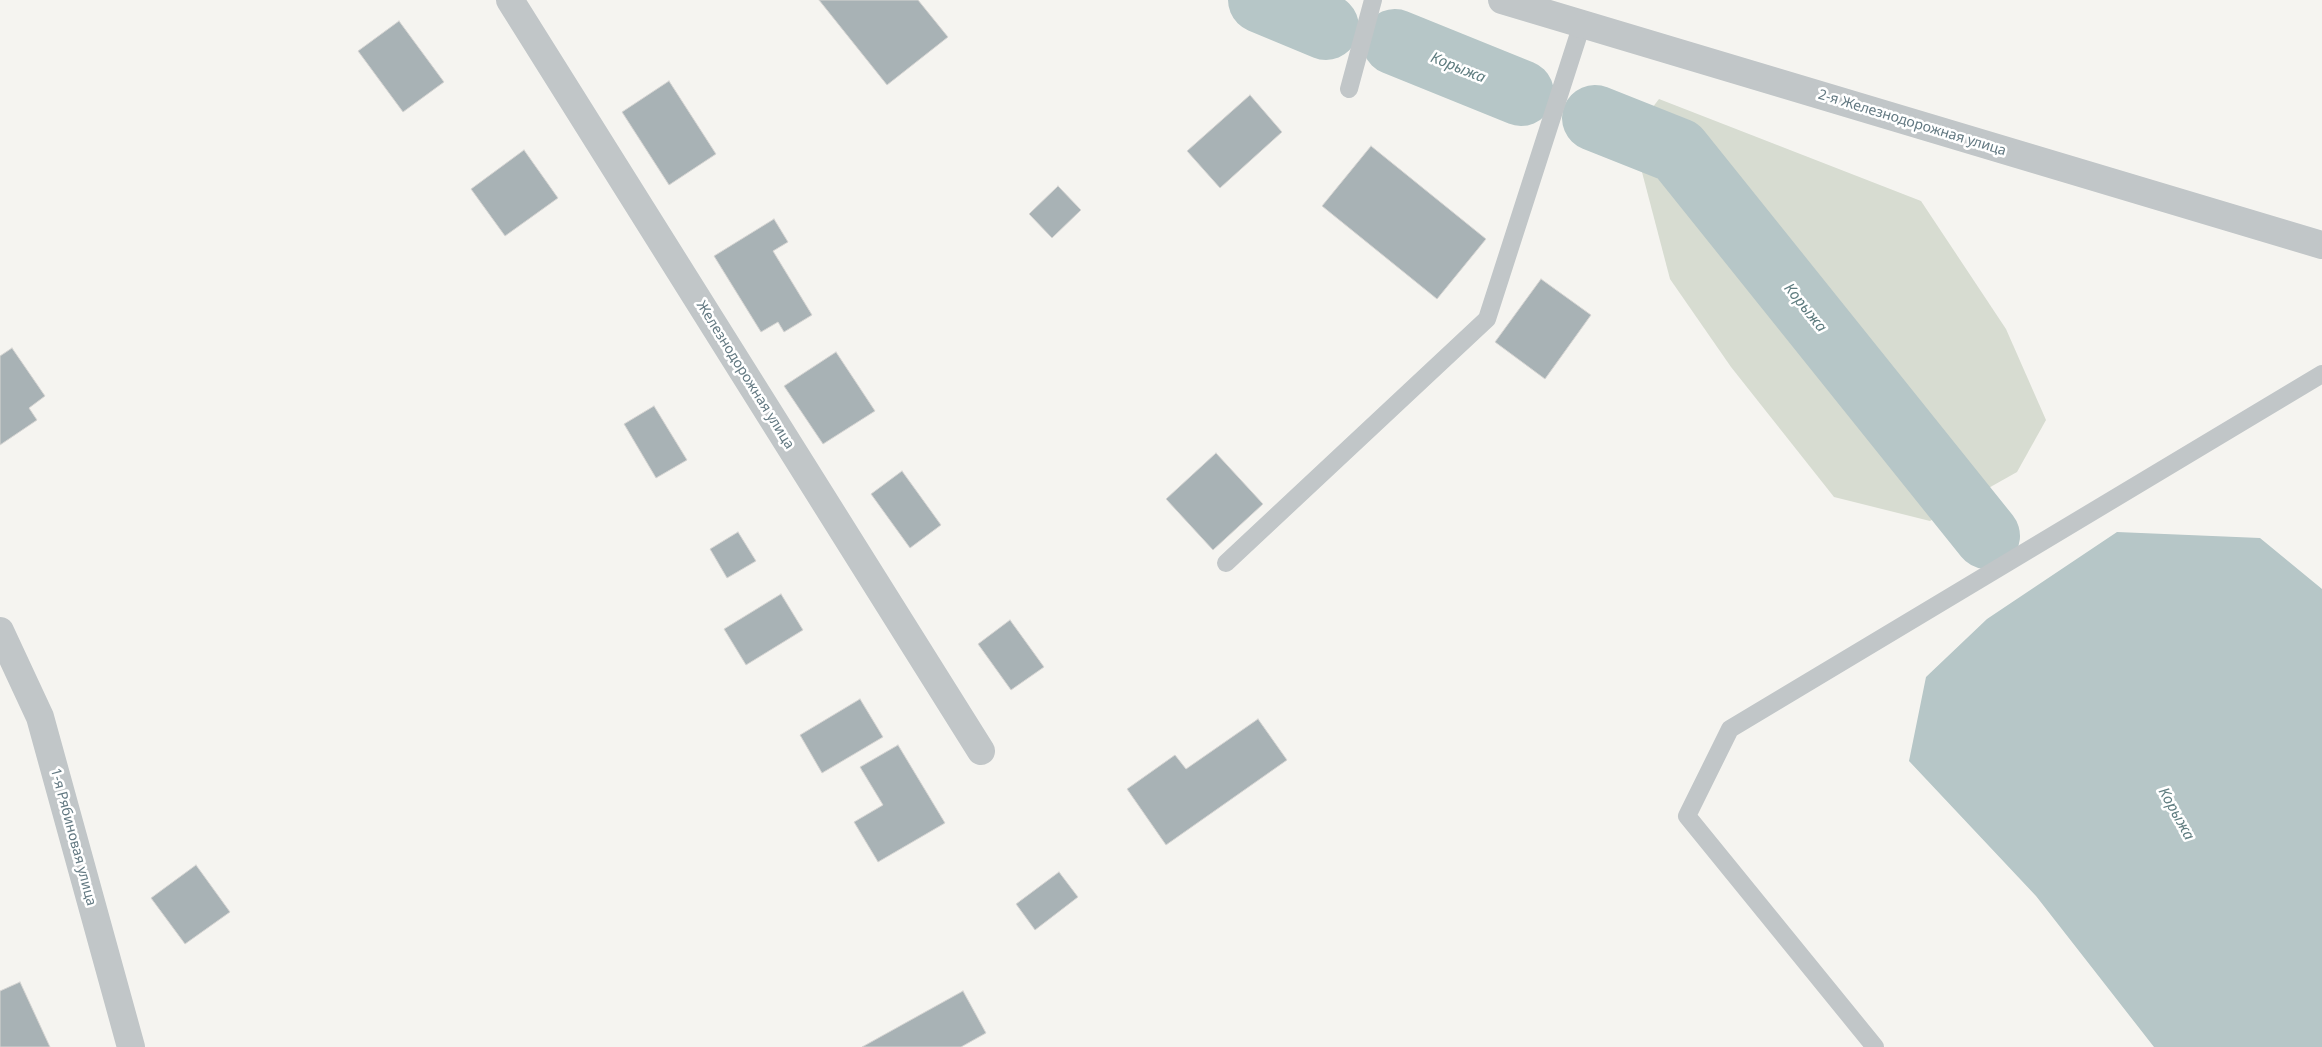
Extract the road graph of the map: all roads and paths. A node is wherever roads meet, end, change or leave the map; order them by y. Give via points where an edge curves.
1 (510, 0) edge
2 (1373, 0) edge
3 (1502, 0) edge
4 (1582, 24) junction
5 (1349, 89) dead end
6 (2322, 245) edge
7 (2322, 374) edge
8 (1226, 563) dead end
9 (0, 631) edge
10 (981, 751) dead end
11 (131, 1047) edge
12 (1875, 1047) edge

1 - 10 street, Железнодорожная улица
2 - 5 lane
3 - 4 street, 2-я Железнодорожная улица
4 - 6 street, 2-я Железнодорожная улица
4 - 8 lane via 1487,319
7 - 12 lane via 1730,729 1687,816
9 - 11 street, 1-я Рябиновая улица via 40,717

